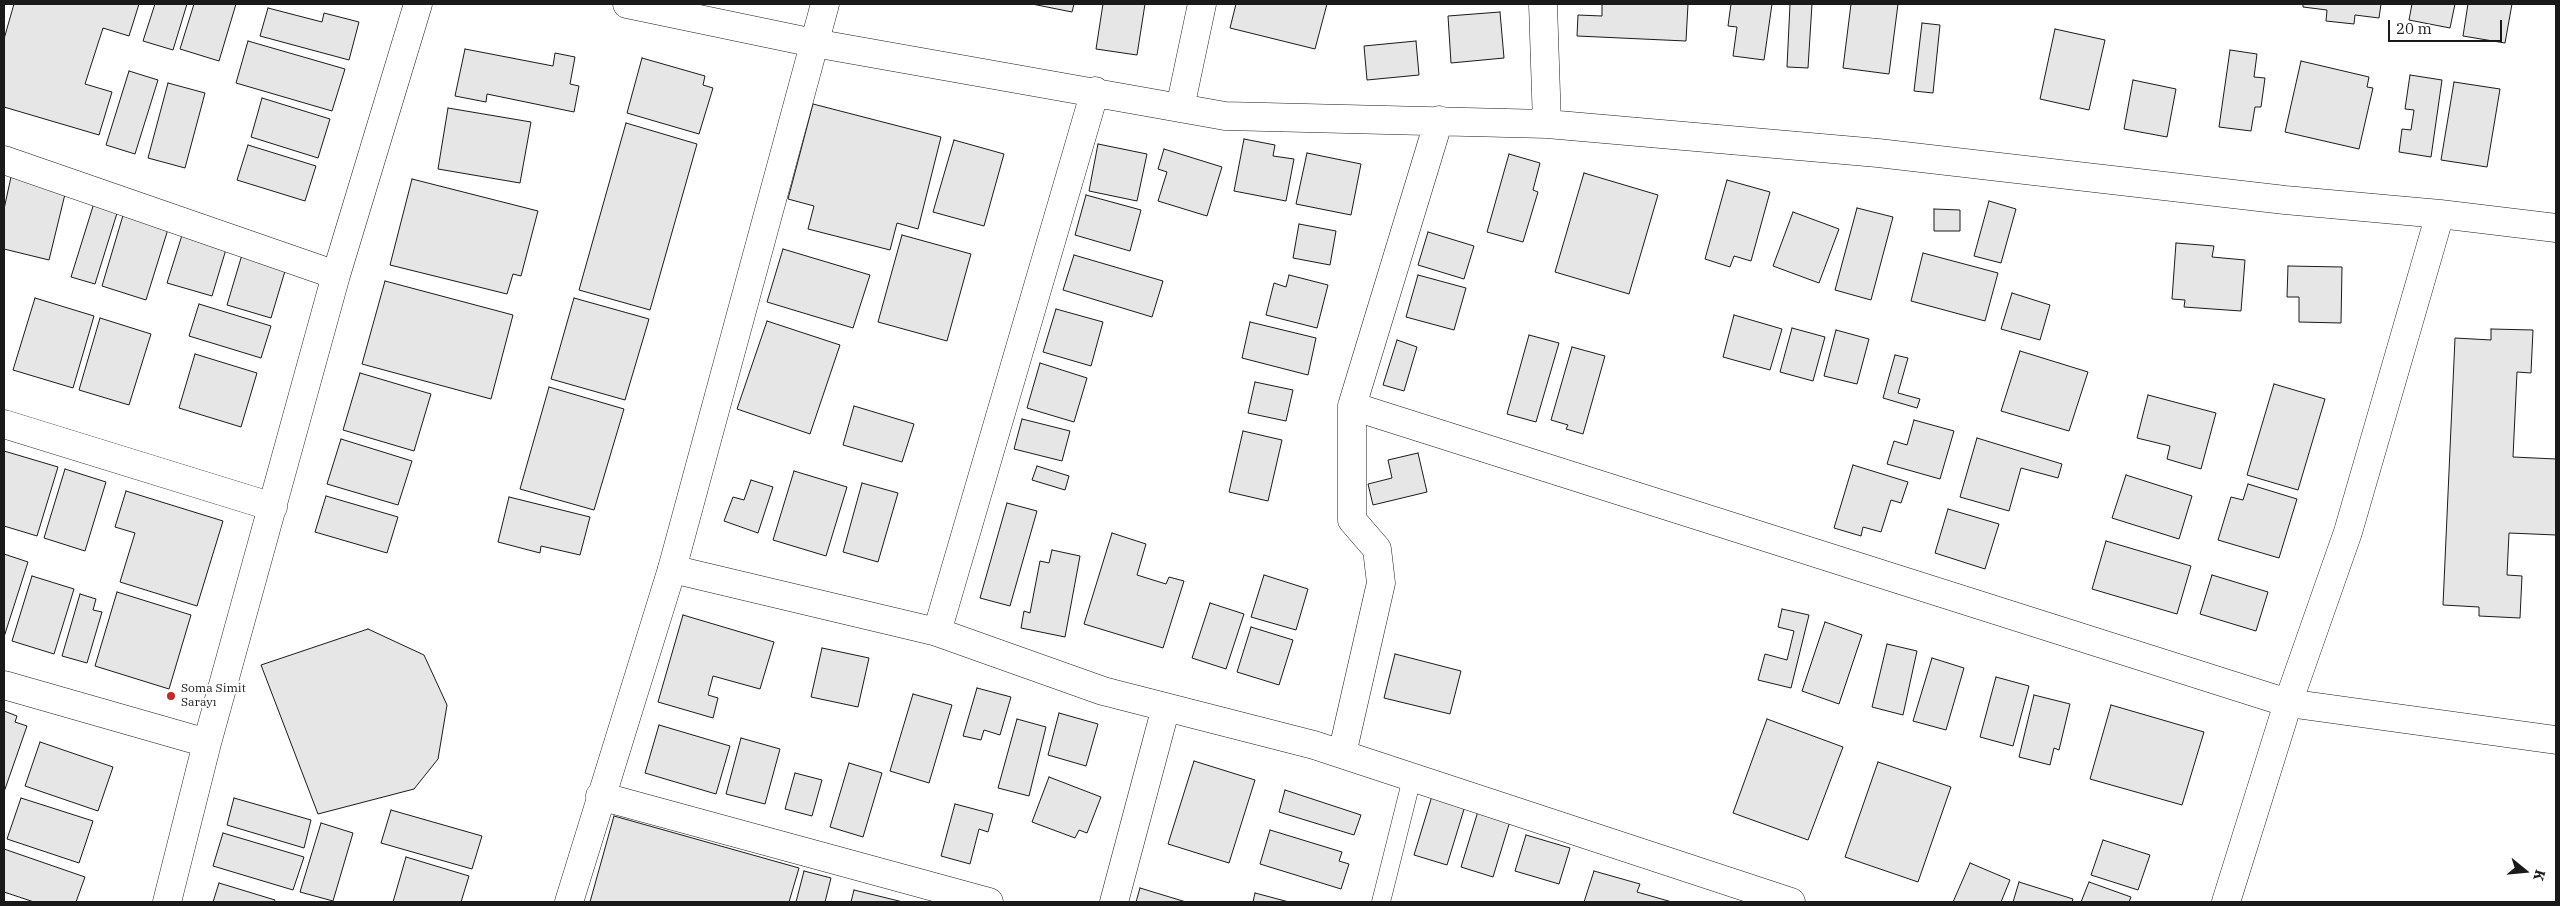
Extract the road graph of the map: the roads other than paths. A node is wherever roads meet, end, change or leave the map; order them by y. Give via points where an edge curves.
1 (418, 4) edge
2 (627, 4) edge
3 (825, 4) edge
4 (1202, 4) edge
5 (1542, 4) edge
6 (814, 43) junction
7 (1095, 92) junction
8 (1180, 108) junction
9 (1439, 120) junction
10 (1547, 124) junction
11 (4, 160) edge
12 (2440, 214) junction
13 (2556, 228) edge
14 (336, 276) junction
15 (1352, 406) junction
16 (4, 424) edge
17 (273, 508) junction
18 (672, 569) junction
19 (936, 632) junction
20 (4, 684) edge
21 (2288, 703) junction
22 (1166, 707) junction
23 (2556, 740) edge
24 (207, 743) junction
25 (1342, 754) junction
26 (1412, 778) junction
27 (600, 796) junction
28 (1773, 900) edge
29 (167, 902) edge
30 (569, 902) edge
31 (989, 902) edge
32 (1114, 902) edge
33 (1381, 902) edge
34 (2226, 902) edge

1 - 14 street
2 - 6 street
3 - 6 street
4 - 8 street
5 - 10 street
6 - 7 street
6 - 18 street
7 - 8 street
7 - 19 street
8 - 9 street via 1224,116
9 - 10 street
9 - 15 street
10 - 12 street via 1878,153 2285,200
11 - 14 street
12 - 13 street
12 - 21 street via 2348,532
14 - 17 street
15 - 21 street
15 - 25 street via 1352,520 1377,549 1381,582
16 - 17 street
17 - 24 street
18 - 19 street
18 - 27 street
19 - 22 street via 1103,691
20 - 24 street
21 - 23 street
21 - 34 street
22 - 25 street
22 - 32 street
24 - 29 street
25 - 26 street
26 - 28 street
26 - 33 lane
27 - 30 street
27 - 31 street

